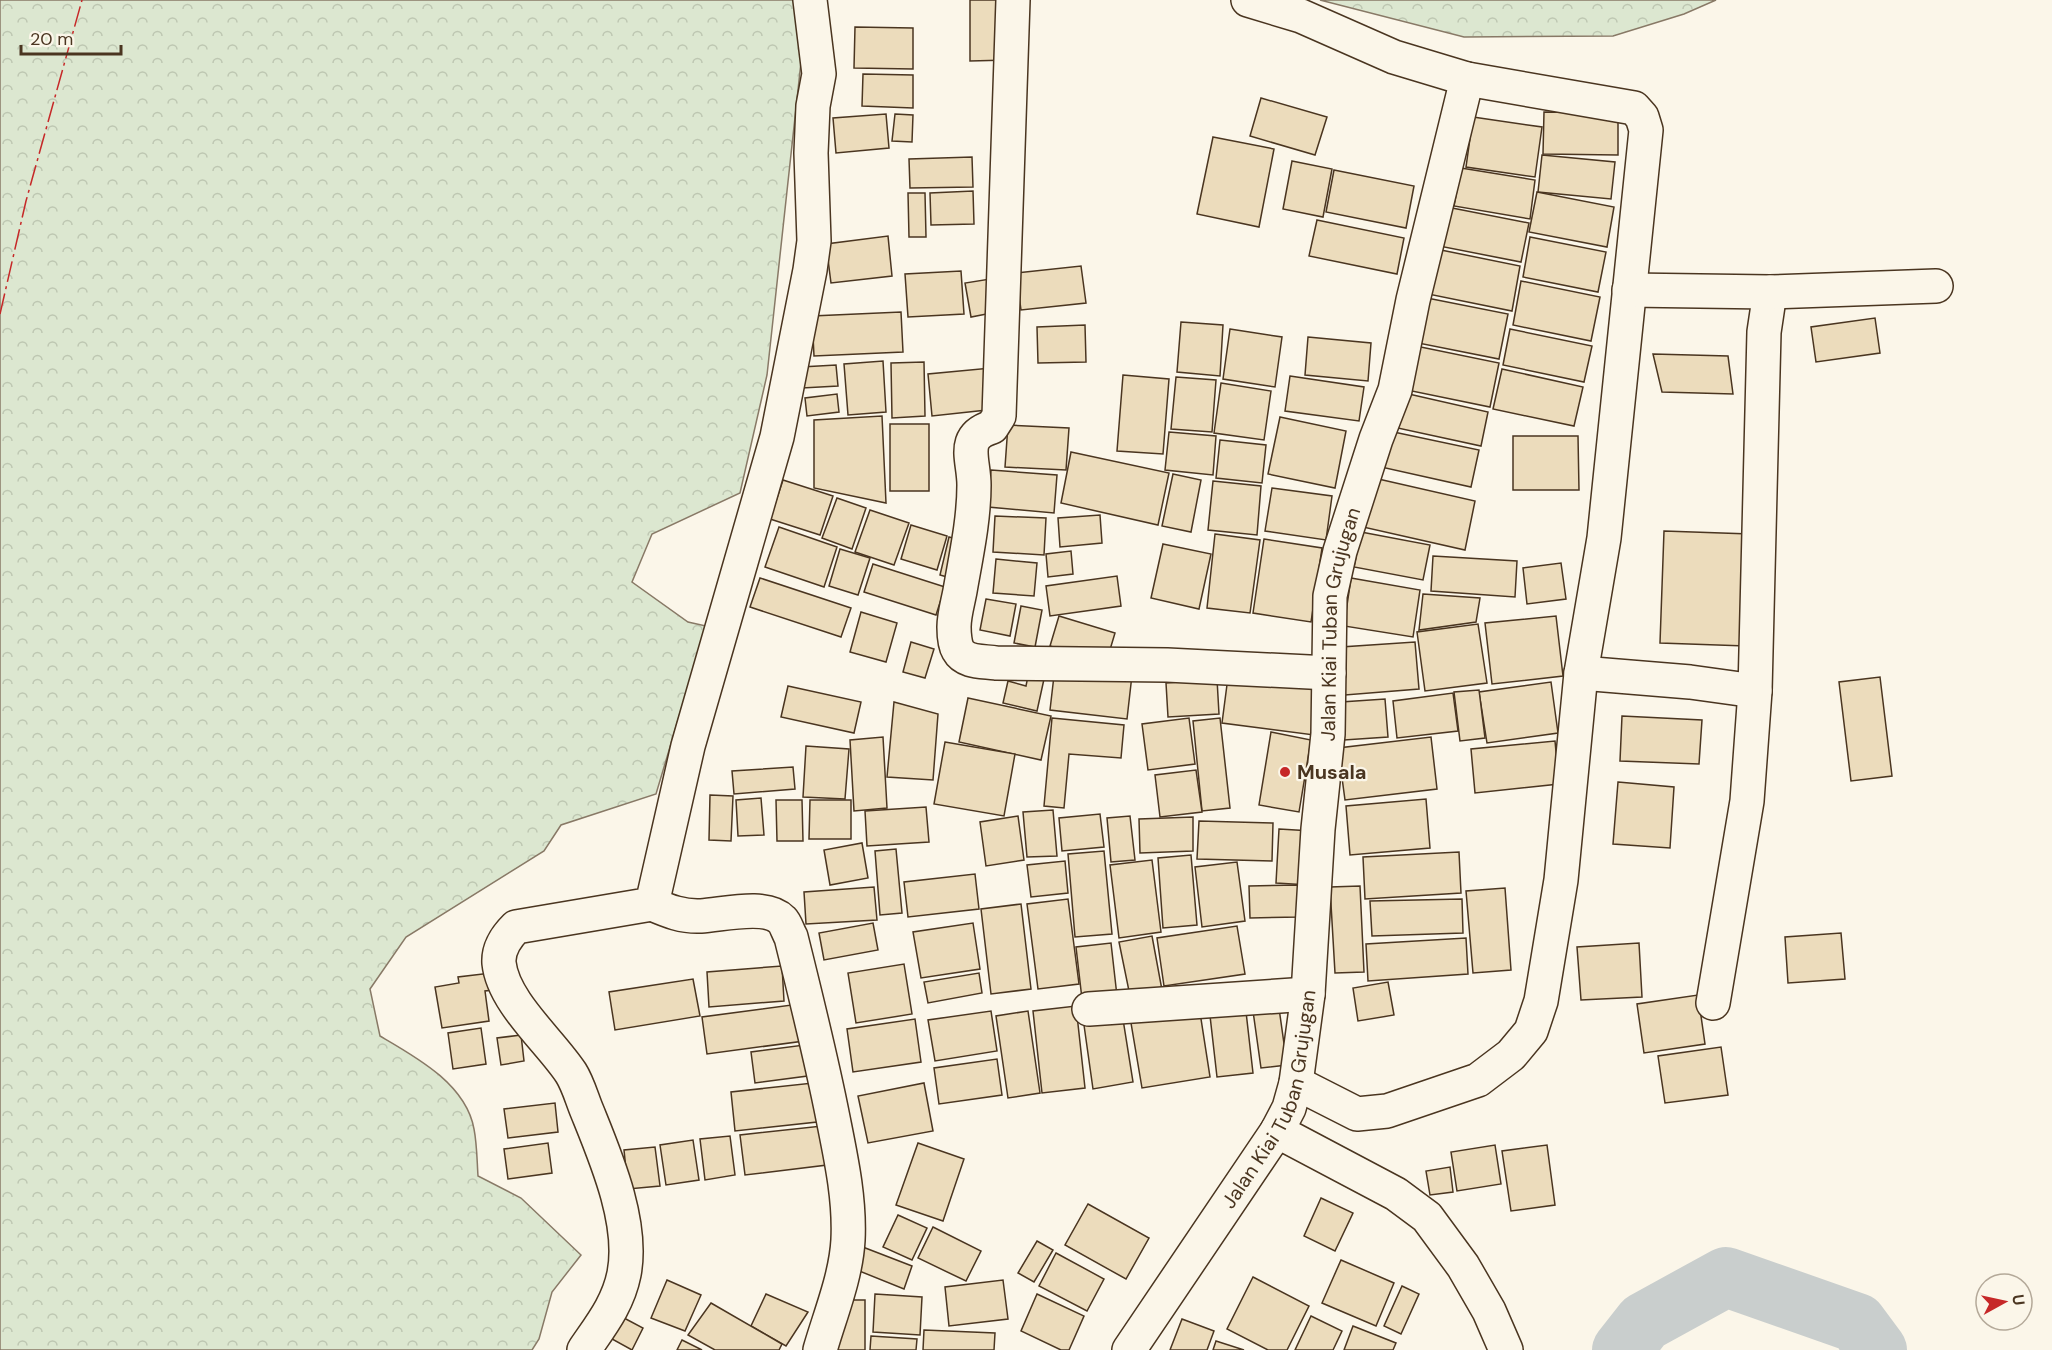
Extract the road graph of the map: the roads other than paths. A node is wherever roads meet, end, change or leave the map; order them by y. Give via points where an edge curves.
1 (810, 0) edge
2 (1013, 0) edge
3 (1248, 0) edge
4 (1467, 79) junction
5 (1936, 286) dead end
6 (1629, 290) junction
7 (1770, 292) junction
8 (1329, 673) junction
9 (1581, 673) junction
10 (1755, 691) junction
11 (652, 904) junction
12 (1308, 994) junction
13 (1713, 1003) dead end
14 (1089, 1009) dead end
15 (1296, 1083) junction
16 (1277, 1131) junction
17 (584, 1350) edge
18 (820, 1350) edge
19 (1129, 1350) edge
20 (1506, 1350) edge

1 - 11 street via 819,74 813,106 814,241 810,270 777,437 688,746
2 - 8 street via 999,416 992,427 973,437 971,447 974,486 954,627 956,649 970,660 996,663 1167,665
3 - 4 street via 1301,16 1394,57
4 - 6 street via 1634,108 1642,117 1646,130
4 - 8 street, Jalan Kiai Tuban Grujugan via 1395,390 1376,439 1329,596
5 - 7 street
6 - 7 street
6 - 9 street via 1604,538
7 - 10 street via 1764,332
8 - 12 street, Jalan Kiai Tuban Grujugan
9 - 10 street
9 - 15 street via 1561,880 1541,1001 1531,1031 1511,1055 1478,1080 1387,1111 1357,1114
10 - 13 street via 1747,801
11 - 17 street via 516,927 501,945 499,962 506,986 571,1074 592,1123 623,1220 624,1273 616,1300
11 - 18 street via 675,914 770,914 782,920 791,937 842,1159 848,1216 843,1271
12 - 14 street
12 - 15 street, Jalan Kiai Tuban Grujugan
15 - 16 street, Jalan Kiai Tuban Grujugan
16 - 19 street, Jalan Kiai Tuban Grujugan
16 - 20 street via 1396,1194 1426,1218 1463,1266

